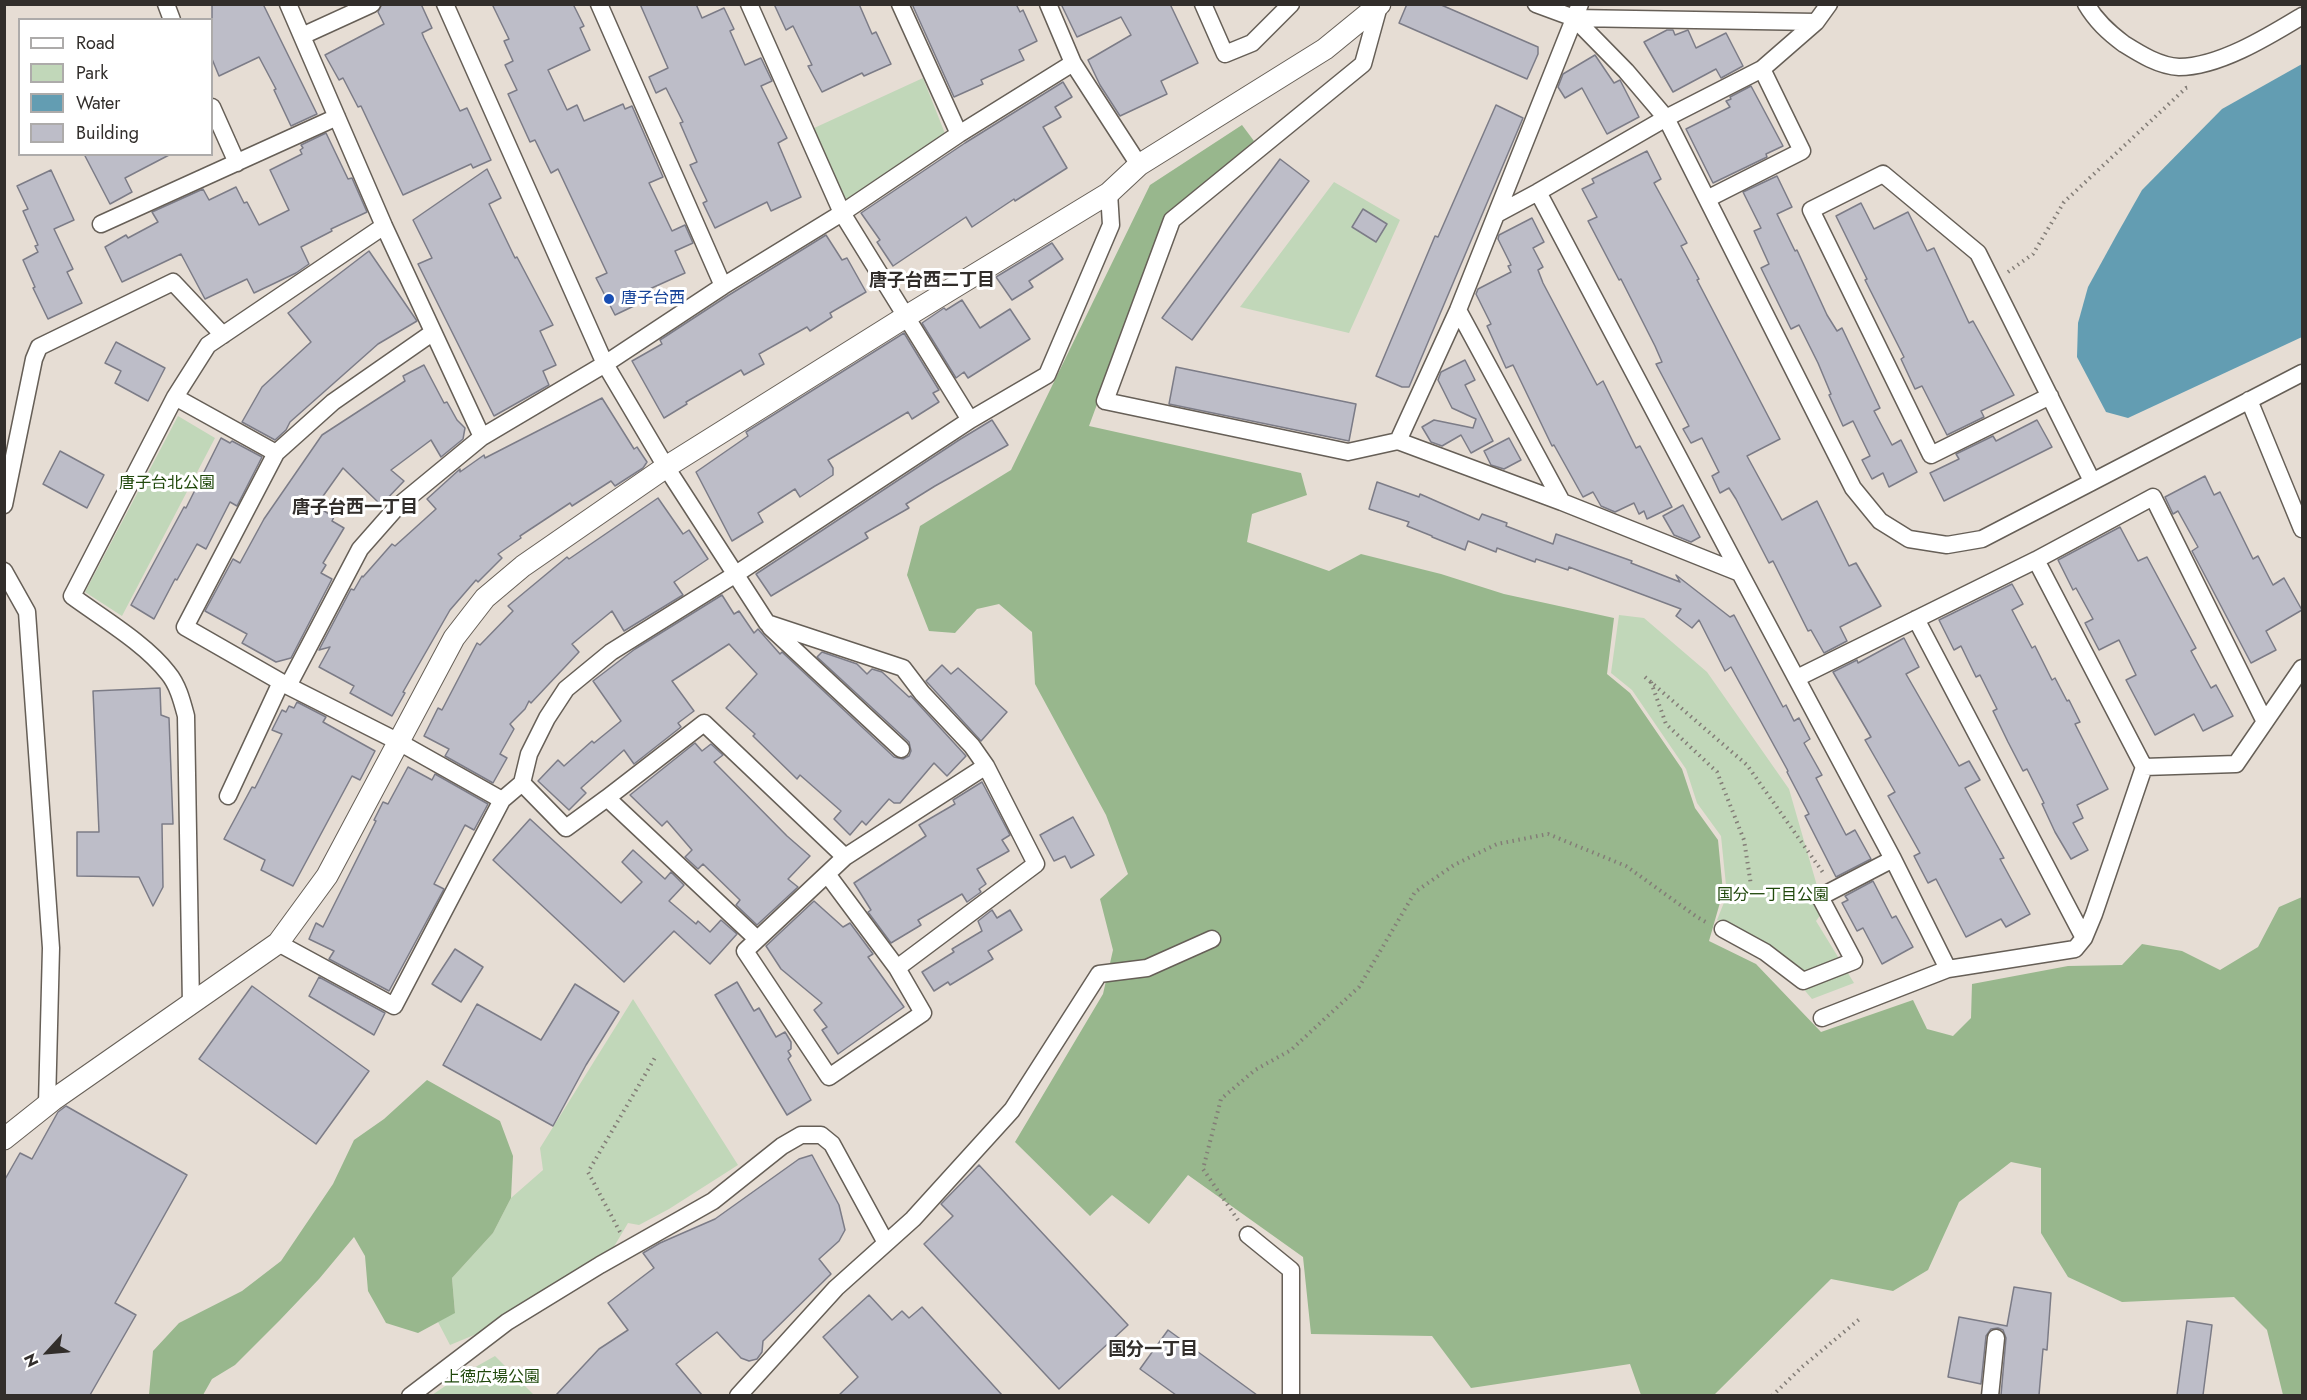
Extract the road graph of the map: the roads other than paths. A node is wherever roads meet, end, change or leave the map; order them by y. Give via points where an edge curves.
1 (288, 4) edge
2 (372, 4) edge
3 (445, 4) edge
4 (599, 4) edge
5 (749, 4) edge
6 (900, 4) edge
7 (1048, 4) edge
8 (1203, 4) edge
9 (1291, 4) edge
10 (1536, 4) edge
11 (1829, 4) edge
12 (2086, 4) edge
13 (1379, 5) edge
14 (1577, 11) edge
15 (2302, 16) edge
16 (1816, 22) junction
17 (302, 36) junction
18 (1073, 63) junction
19 (1762, 69) junction
20 (213, 109) edge
21 (337, 117) junction
22 (1666, 118) junction
23 (959, 134) junction
24 (237, 163) junction
25 (1139, 165) junction
26 (1109, 192) junction
27 (1538, 192) junction
28 (1707, 199) junction
29 (842, 213) junction
30 (1497, 214) junction
31 (101, 224) dead end
32 (384, 226) junction
33 (723, 286) junction
34 (1458, 310) junction
35 (906, 316) junction
36 (432, 333) junction
37 (223, 335) junction
38 (605, 364) junction
39 (2302, 373) edge
40 (2050, 396) junction
41 (175, 397) junction
42 (2249, 400) junction
43 (970, 420) junction
44 (482, 437) junction
45 (1398, 441) junction
46 (276, 453) junction
47 (666, 467) junction
48 (2092, 481) junction
49 (1562, 502) junction
50 (4, 505) edge
51 (2302, 529) edge
52 (2036, 560) junction
53 (4, 571) edge
54 (1740, 573) junction
55 (736, 574) junction
56 (1916, 620) junction
57 (767, 623) junction
58 (2302, 668) edge
59 (1797, 678) junction
60 (285, 684) junction
61 (2265, 722) junction
62 (397, 741) junction
63 (901, 749) dead end
64 (986, 766) junction
65 (2144, 767) junction
66 (522, 783) junction
67 (228, 796) dead end
68 (608, 798) junction
69 (502, 800) junction
70 (845, 857) junction
71 (1893, 860) junction
72 (827, 874) junction
73 (1723, 929) road end
74 (2084, 938) junction
75 (757, 939) junction
76 (1212, 939) dead end
77 (278, 943) junction
78 (897, 968) junction
79 (1948, 969) junction
80 (191, 1005) junction
81 (1822, 1018) dead end
82 (47, 1104) junction
83 (4, 1139) edge
84 (1248, 1235) road end
85 (886, 1244) junction
86 (1996, 1338) dead end
87 (410, 1395) edge
88 (738, 1395) edge
89 (1291, 1395) edge
90 (1990, 1395) edge

1 - 17 street
2 - 17 street
3 - 38 street
4 - 33 street
5 - 29 street
6 - 23 street
7 - 18 street
8 - 9 street via 1225,54 1252,43
10 - 14 street
11 - 16 street
12 - 15 street via 2111,34 2141,55 2179,67 2208,62 2254,45
13 - 25 street via 1325,49
13 - 45 street via 1363,64 1172,220 1105,401 1348,452
14 - 16 street
14 - 22 street
14 - 30 street
16 - 19 street
17 - 21 street
18 - 23 street
18 - 25 street
19 - 22 street
19 - 28 street via 1802,151
20 - 24 street
21 - 24 street
21 - 32 street
22 - 27 street
22 - 28 street
23 - 29 street
24 - 31 street
25 - 26 street
26 - 35 street
26 - 43 street via 1111,225 1047,375
27 - 30 street
27 - 54 street
28 - 48 street via 1853,488 1880,521 1909,539 1947,545 1982,539
29 - 33 street
29 - 35 street
30 - 34 street
32 - 36 street
32 - 37 street
33 - 38 street
34 - 45 street
34 - 49 street
35 - 43 street
35 - 47 street
36 - 44 street
36 - 46 street via 333,402
37 - 41 street via 208,345
37 - 50 street via 174,282 39,346
38 - 44 street
38 - 47 street
39 - 42 street
40 - 40 street via 1978,253 1882,174 1811,210 1931,455
40 - 48 street
41 - 46 street
41 - 80 street via 72,596 150,654 169,673 180,695 186,716
42 - 48 street
42 - 51 street
43 - 55 street
44 - 60 street via 397,507 360,549
45 - 49 street
46 - 60 street via 186,627
47 - 55 street
47 - 62 street via 524,566 485,598 454,638
49 - 54 street
52 - 56 street
52 - 61 street via 2152,497
52 - 65 street
53 - 82 street via 27,612 51,948
54 - 59 street
55 - 57 street
55 - 66 street via 611,652 566,689 529,754
56 - 59 street
56 - 74 street
57 - 63 street
57 - 64 street via 903,668
58 - 61 street
59 - 71 street
60 - 62 street
60 - 67 street
61 - 65 street via 2236,764
62 - 69 street
62 - 77 street via 327,876
64 - 70 street
64 - 78 street via 1036,864
65 - 74 street
66 - 68 street via 566,828
66 - 69 street
68 - 70 street via 704,723
68 - 75 street
69 - 77 street via 394,1006
70 - 72 street
71 - 73 street via 1820,897 1854,961 1803,981 1765,952
71 - 79 street
72 - 75 street
72 - 78 street
74 - 79 street via 2075,949
75 - 78 street via 745,951 829,1077 923,1013
76 - 85 street via 1147,968 1099,974 1012,1110
77 - 80 street
79 - 81 street
80 - 82 street
82 - 83 street
84 - 89 street via 1292,1270
85 - 87 street via 832,1144 821,1135 801,1136 782,1146 712,1201 507,1322
85 - 88 street via 837,1288
86 - 90 street

